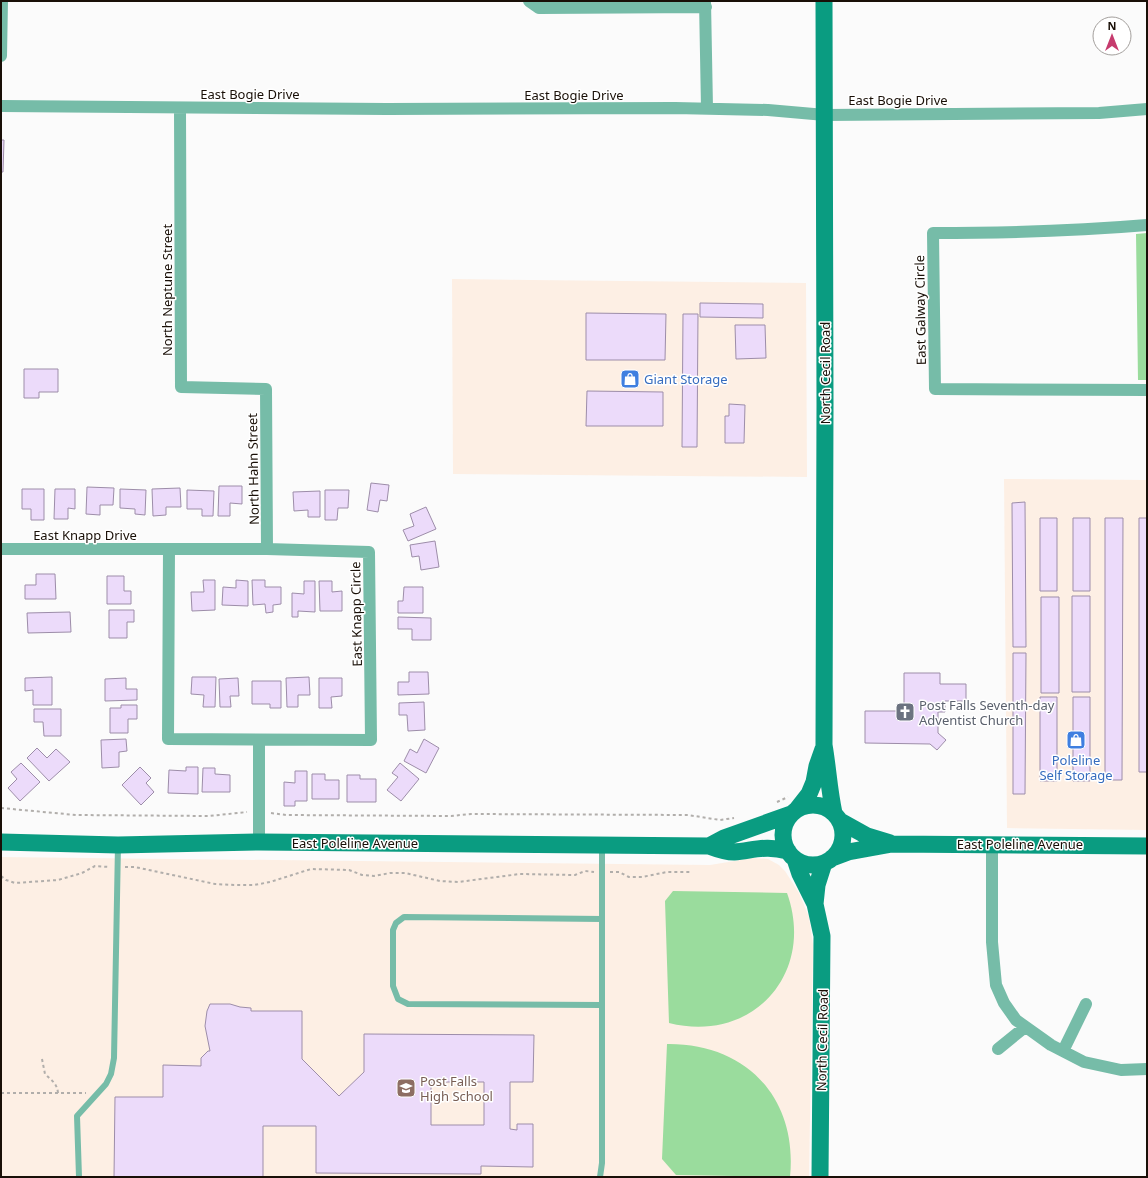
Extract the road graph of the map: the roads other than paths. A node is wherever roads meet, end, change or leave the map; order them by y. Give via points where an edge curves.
1 (2, 1) edge
2 (529, 1) edge
3 (824, 1) edge
4 (706, 4) edge
5 (1, 56) edge
6 (1, 106) edge
7 (180, 108) junction
8 (707, 108) junction
9 (1147, 109) edge
10 (825, 115) junction
11 (1147, 224) edge
12 (266, 389) joint
13 (1147, 390) edge
14 (267, 548) junction
15 (1, 549) edge
16 (169, 549) junction
17 (259, 740) junction
18 (824, 745) junction
19 (794, 805) junction
20 (837, 817) junction
21 (1, 842) edge
22 (259, 842) junction
23 (118, 844) junction
24 (892, 844) junction
25 (992, 844) junction
26 (602, 845) junction
27 (709, 846) junction
28 (1147, 846) edge
29 (791, 855) junction
30 (828, 860) junction
31 (815, 904) junction
32 (602, 919) junction
33 (1086, 1004) dead end
34 (602, 1005) junction
35 (1025, 1027) junction
36 (998, 1049) dead end
37 (1063, 1051) junction
38 (1147, 1069) edge
39 (79, 1177) edge
40 (600, 1177) edge
41 (820, 1177) edge

1 - 5 street
2 - 4 street via 539,8
3 - 10 main road, North Cecil Road
4 - 8 street
6 - 7 street, East Bogie Drive
7 - 8 street, East Bogie Drive
7 - 12 street, North Neptune Street via 181,387
8 - 10 street, East Bogie Drive
9 - 10 street, East Bogie Drive via 1099,112
10 - 18 main road, North Cecil Road
11 - 13 street, East Galway Circle via 1064,230 933,233 935,389
12 - 14 street, North Hahn Street
14 - 16 street, East Knapp Circle
14 - 17 street, East Knapp Circle via 369,552 371,740
15 - 16 street, East Knapp Drive
16 - 17 street, East Knapp Circle via 168,740
17 - 22 street
18 - 19 main road, North Cecil Road via 809,794
18 - 20 main road, North Cecil Road via 828,783
19 - 20 main road via 817,805 826,808
19 - 27 main road, East Poleline Avenue
19 - 29 main road via 783,832 784,842
20 - 24 main road, East Poleline Avenue via 867,836
20 - 30 main road via 843,830 842,840 839,849
21 - 23 main road, East Poleline Avenue
22 - 23 main road, East Poleline Avenue
22 - 26 main road, East Poleline Avenue
23 - 39 lane via 114,1058 106,1084 77,1116
24 - 25 main road, East Poleline Avenue
24 - 30 main road, East Poleline Avenue via 848,852
25 - 28 main road, East Poleline Avenue
25 - 35 street via 992,942 996,984 1004,1003 1016,1020
26 - 27 main road, East Poleline Avenue
26 - 32 lane
27 - 29 main road, East Poleline Avenue via 733,852 775,848
29 - 30 main road via 804,863 814,865
29 - 31 main road, North Cecil Road
30 - 31 main road, North Cecil Road via 817,885
31 - 41 main road, North Cecil Road via 823,950
32 - 34 lane
32 - 34 lane via 404,917 396,923 393,930 394,986 398,999 408,1004
33 - 37 street
34 - 40 lane
35 - 36 street
35 - 37 street
37 - 38 street via 1084,1062 1121,1070

